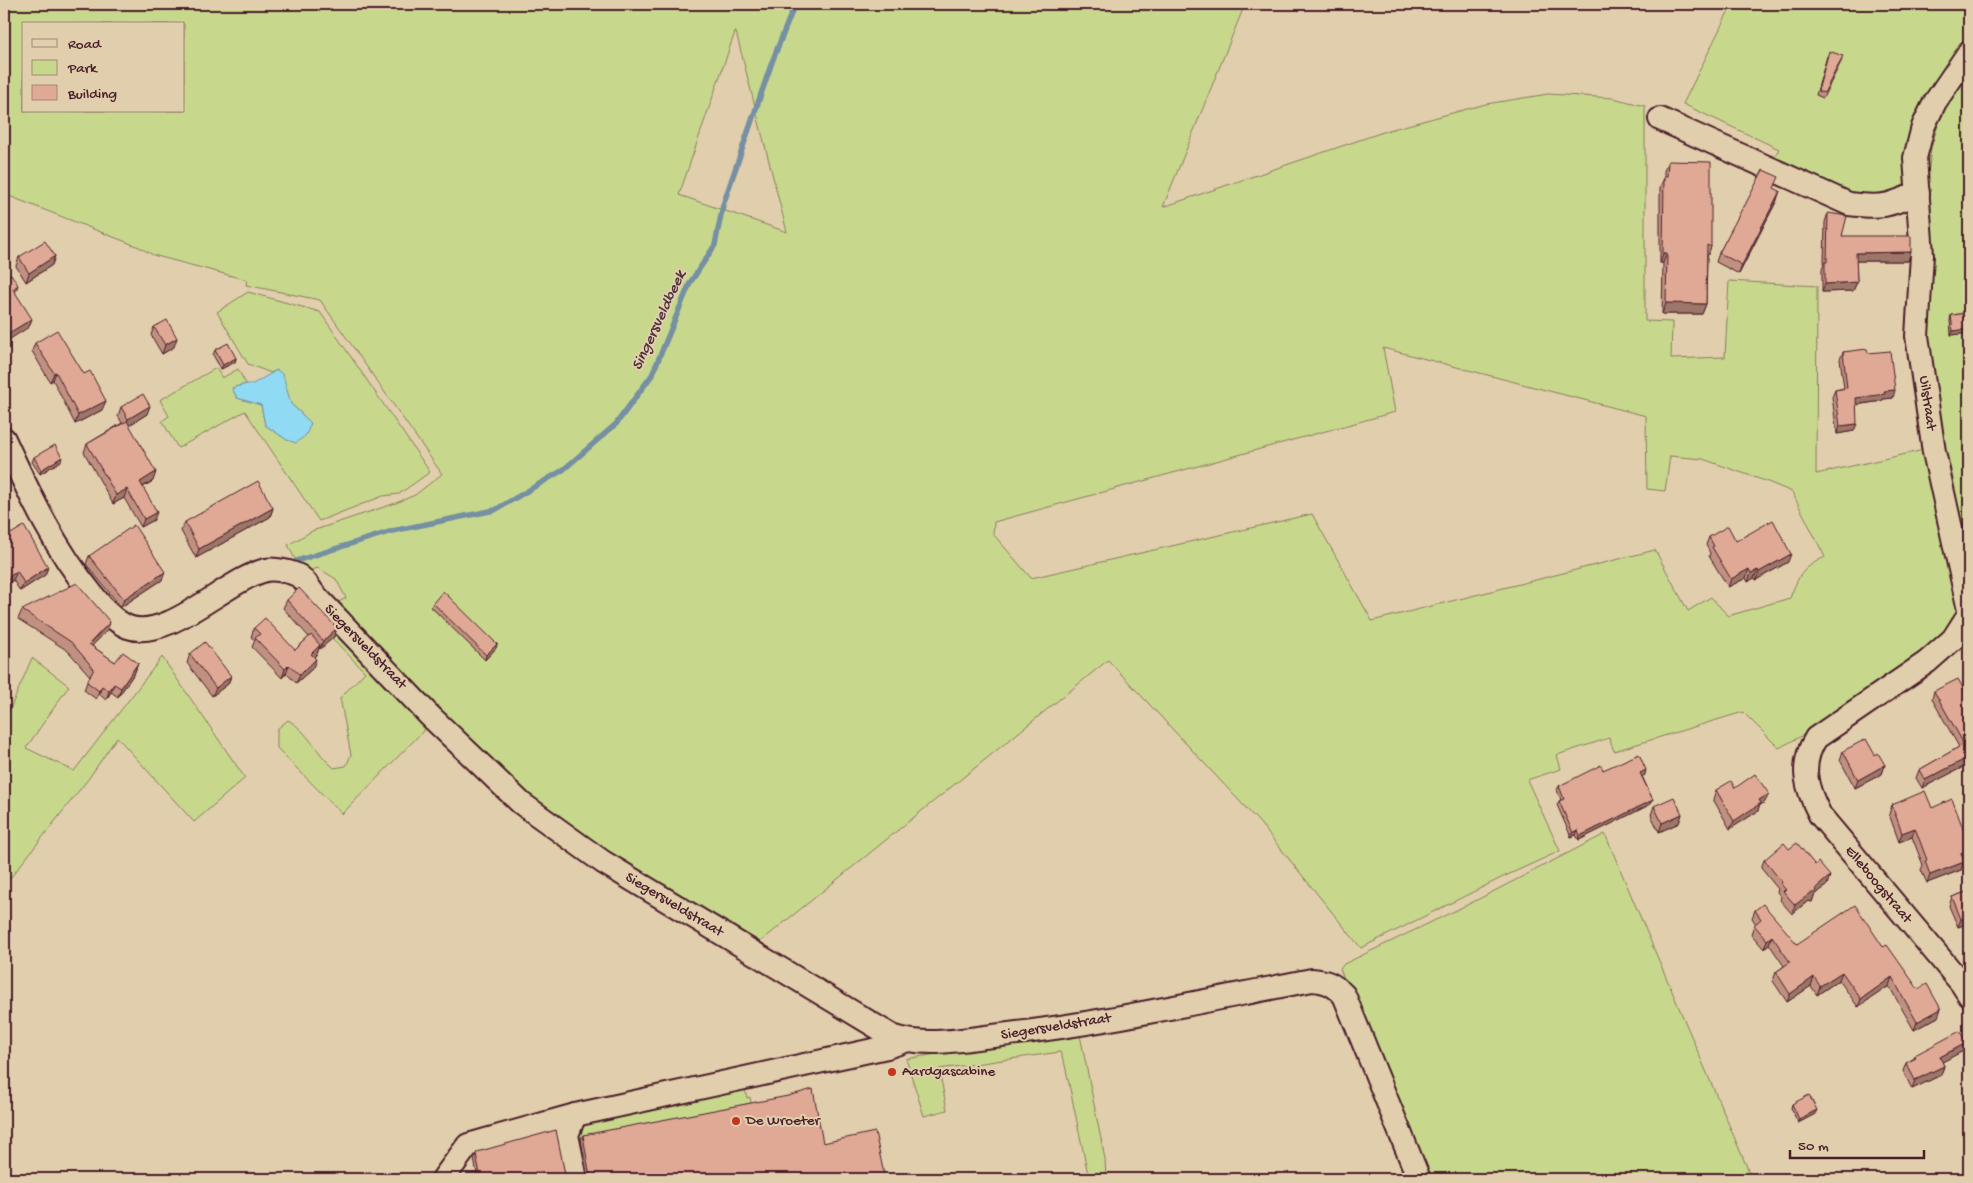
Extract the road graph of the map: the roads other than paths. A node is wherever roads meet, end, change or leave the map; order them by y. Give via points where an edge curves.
1 (1969, 52) edge
2 (1660, 120) dead end
3 (1918, 193) junction
4 (4, 439) edge
5 (1969, 610) edge
6 (1969, 614) edge
7 (1969, 995) edge
8 (905, 1041) junction
9 (575, 1115) junction
10 (443, 1179) edge
11 (576, 1179) edge
12 (1419, 1179) edge

1 - 3 street, Uilstraat via 1935,102 1923,127 1915,158
2 - 3 street via 1849,204 1875,207
3 - 5 street, Uilstraat via 1922,255 1917,336 1934,452
4 - 8 street, Siegersveldstraat via 30,496 66,561 108,614 129,627 146,629 167,624 267,570 300,577 428,714 522,803 603,862 881,1030
6 - 7 street, Elleboogstraat via 1952,639 1927,662 1816,738 1808,751 1805,766 1809,795 1820,816
8 - 9 street
8 - 12 street, Siegersveldstraat via 963,1040 1070,1027 1312,980 1326,981 1344,995
9 - 10 street via 468,1145
9 - 11 street via 567,1134

